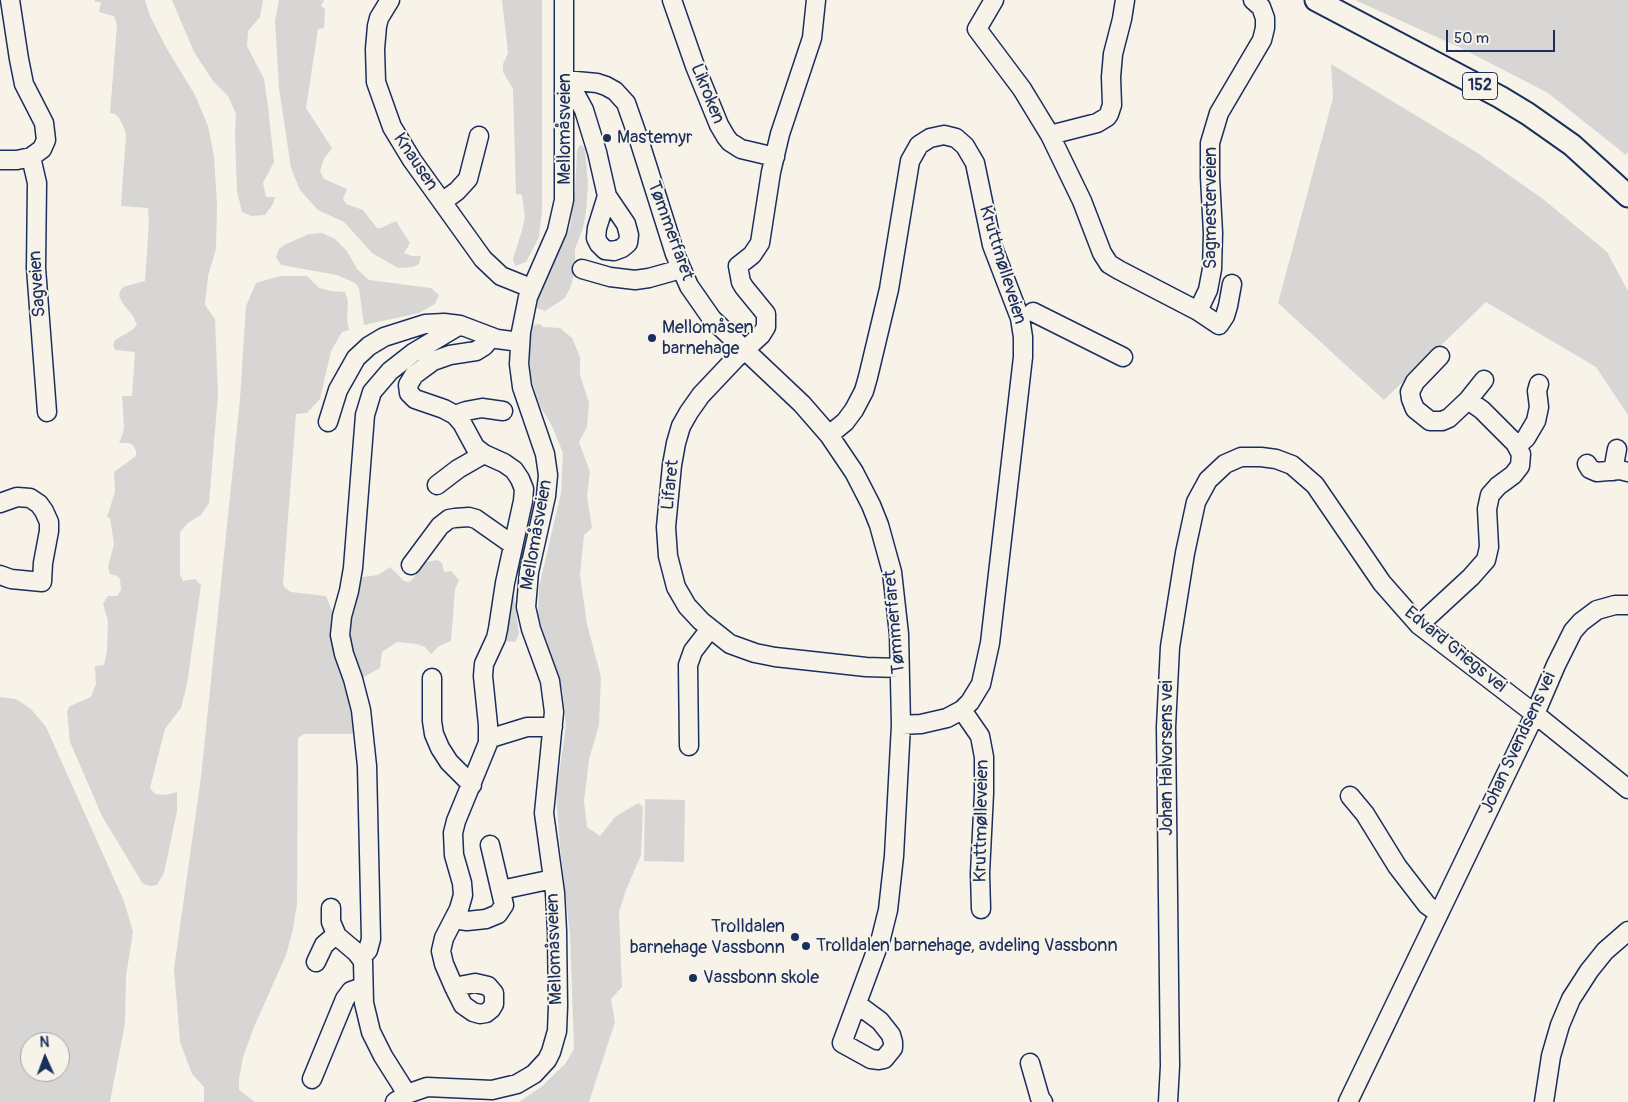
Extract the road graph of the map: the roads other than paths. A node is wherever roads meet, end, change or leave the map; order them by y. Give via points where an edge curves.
1 (10, 0) edge
2 (390, 0) edge
3 (564, 0) edge
4 (672, 0) edge
5 (816, 0) edge
6 (994, 0) edge
7 (1125, 0) edge
8 (1253, 0) edge
9 (1316, 0) edge
10 (565, 80) junction
11 (1050, 135) junction
12 (480, 136) dead end
13 (775, 156) junction
14 (31, 157) junction
15 (0, 160) edge
16 (607, 196) dead end
17 (1628, 196) edge
18 (442, 202) junction
19 (582, 268) dead end
20 (680, 269) junction
21 (1232, 284) dead end
22 (531, 288) junction
23 (1050, 303) dead end
24 (1198, 311) junction
25 (1026, 315) junction
26 (460, 325) junction
27 (491, 338) junction
28 (520, 342) junction
29 (744, 350) junction
30 (1440, 356) dead end
31 (1123, 357) dead end
32 (1484, 380) dead end
33 (1540, 384) dead end
34 (1468, 400) junction
35 (503, 411) dead end
36 (47, 412) dead end
37 (456, 415) junction
38 (328, 422) dead end
39 (830, 435) junction
40 (1517, 446) junction
41 (1617, 449) dead end
42 (484, 454) junction
43 (1261, 457) joint
44 (1587, 464) dead end
45 (1620, 471) edge
46 (437, 485) dead end
47 (0, 503) edge
48 (512, 545) junction
49 (411, 565) dead end
50 (0, 575) edge
51 (1628, 605) edge
52 (1419, 625) junction
53 (710, 629) junction
54 (899, 668) junction
55 (432, 678) dead end
56 (962, 710) junction
57 (1534, 714) junction
58 (901, 725) junction
59 (553, 727) junction
60 (488, 738) junction
61 (689, 746) dead end
62 (472, 785) junction
63 (1628, 789) edge
64 (1350, 796) dead end
65 (490, 846) dead end
66 (553, 879) junction
67 (501, 890) junction
68 (331, 908) dead end
69 (981, 909) dead end
70 (1438, 913) junction
71 (454, 919) junction
72 (1628, 931) edge
73 (337, 936) junction
74 (361, 958) junction
75 (316, 962) dead end
76 (363, 987) junction
77 (454, 987) dead end
78 (857, 1004) junction
79 (1030, 1063) dead end
80 (312, 1079) dead end
81 (401, 1098) edge
82 (1043, 1102) edge
83 (1168, 1102) edge
84 (1348, 1102) edge
85 (1544, 1102) edge

1 - 14 street via 24,84 46,129 44,145
2 - 18 street, Knausen via 377,26 374,49 376,82 392,127
3 - 10 street, Mellomåsveien
4 - 13 street, Likroken via 695,66 726,137 741,149
5 - 13 street via 812,38
6 - 11 street via 977,29 1022,89
7 - 11 street via 1113,54 1109,114 1097,123
8 - 24 street, Sagmesterveien via 1263,13 1264,33 1219,113 1210,143 1212,269 1208,290
9 - 17 main road, 152 via 1528,114 1572,146
10 - 16 street via 584,110
10 - 20 street, Tømmerfaret via 597,82 614,91 626,103
10 - 22 street, Mellomåsveien via 563,211
11 - 24 street via 1109,264
12 - 18 street via 468,179
13 - 29 street, Lifaret via 760,243 752,255 738,266 741,282 767,318 764,331
14 - 15 street
14 - 36 street, Sagveien via 37,183 36,268
18 - 22 street, Knausen via 492,269 508,280
19 - 20 street via 610,277 635,280
20 - 29 street, Tømmerfaret via 703,307
21 - 24 street via 1228,306 1219,324
22 - 28 street, Mellomåsveien
23 - 25 street
25 - 31 street
25 - 39 street, Kruttmølleveien via 992,245 972,156 961,141 951,136 925,140 914,153 908,169 889,288 864,391 850,416
25 - 56 street, Kruttmølleveien via 990,643 981,684
26 - 27 street
26 - 38 street via 425,324 395,333 369,346 356,358 343,380
26 - 74 street via 390,371 372,392 365,414 353,568 340,635 361,710 367,766 371,939
27 - 28 street
27 - 37 street via 476,351 433,361 410,380 408,389 412,397
28 - 59 street, Mellomåsveien via 522,387 548,464 546,496 527,583 526,607 550,681
29 - 39 street, Tømmerfaret
29 - 53 street, Lifaret via 684,418 672,465 666,527 670,565 682,598 693,614
30 - 34 street via 1411,388 1415,409 1430,422 1442,421
32 - 34 street
33 - 40 street via 1536,421
34 - 40 street
35 - 37 street via 482,408
37 - 42 street via 475,447
39 - 54 street, Tømmerfaret via 864,489 887,549 895,591
40 - 52 street via 1521,454 1520,466 1493,490 1488,500 1489,547 1486,560
41 - 45 street
42 - 46 street
42 - 48 street via 510,466 522,484 523,501
43 - 52 street, Edvard Griegs vei via 1292,465 1314,485 1382,583
43 - 83 street, Johan Halvorsens vei via 1241,457 1225,464 1208,480 1196,502 1170,647 1166,727
44 - 45 street via 1597,472
47 - 50 street via 17,497 30,498 44,510 50,531 42,582
48 - 49 street via 476,519 455,518 440,526
48 - 60 street via 496,638 484,664
51 - 57 street, Johan Svendsens vei via 1597,610 1573,631
52 - 57 street, Edvard Griegs vei
53 - 54 street, Lifaret via 730,644 775,657
53 - 61 street via 693,651 688,665
54 - 58 street, Tømmerfaret
55 - 62 street via 434,734 444,756
56 - 58 street, Kruttmølleveien via 934,722
56 - 69 street, Kruttmølleveien via 980,736 984,757
57 - 63 street, Edvard Griegs vei
57 - 70 street, Johan Svendsens vei
58 - 78 street, Tømmerfaret via 888,910
59 - 60 street via 527,727
59 - 66 street, Mellomåsveien via 544,813
60 - 62 street
62 - 71 street via 453,833 454,855 463,890 462,902
64 - 70 street via 1397,866 1427,905
65 - 67 street
66 - 67 street
66 - 81 street, Mellomåsveien via 558,1006 554,1042 546,1060 534,1074 509,1087 484,1090 427,1087
67 - 71 street via 504,905 498,914 475,921
68 - 73 street via 331,922
70 - 84 street, Johan Svendsens vei
71 - 77 street via 441,950
72 - 85 street via 1605,951 1571,999 1550,1056
73 - 74 street
73 - 75 street via 324,945
74 - 76 street
76 - 80 street via 352,991 345,1000
76 - 81 street via 371,1032
78 - 78 street, Tømmerfaret via 842,1042 864,1056 884,1059 893,1048 892,1039 871,1013
79 - 82 street

